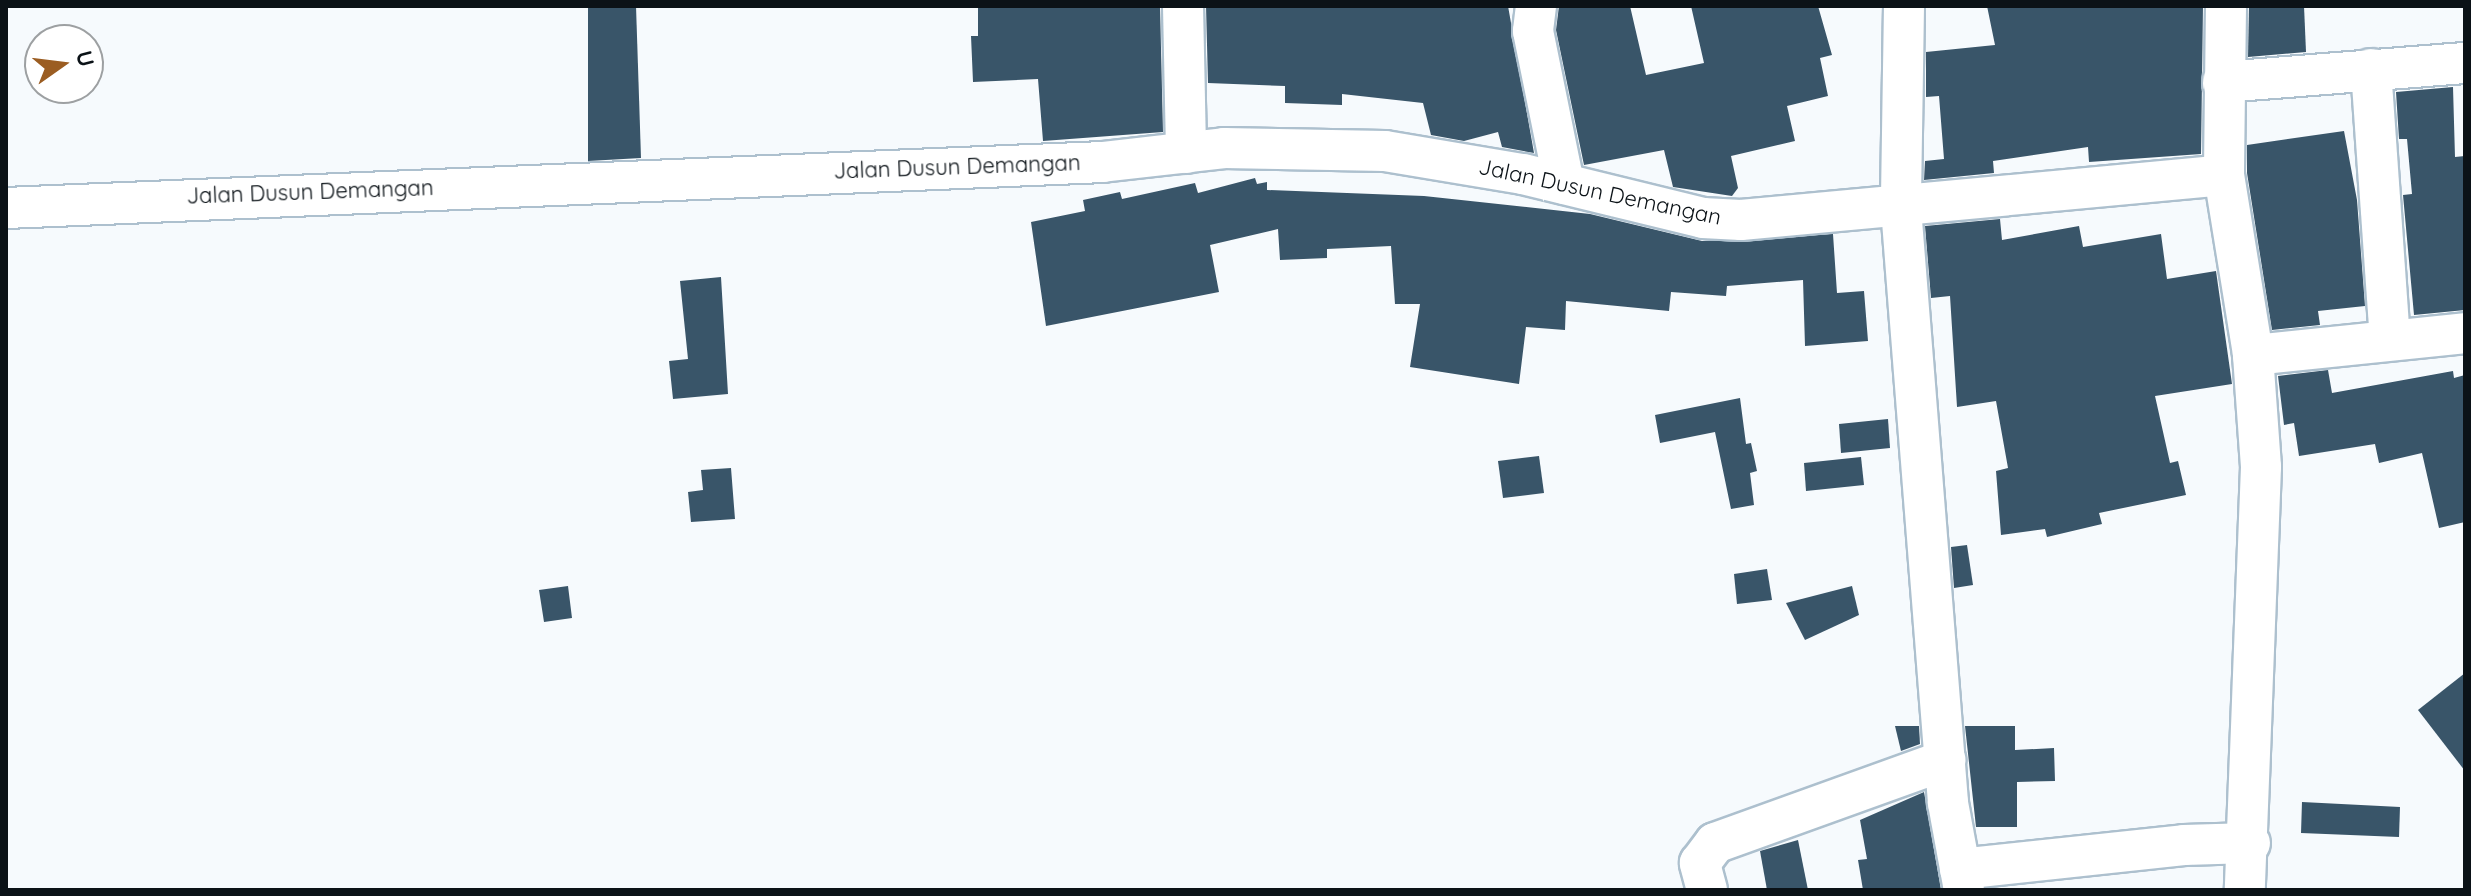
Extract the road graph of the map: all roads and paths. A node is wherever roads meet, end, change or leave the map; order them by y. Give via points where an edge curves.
1 (1183, 6) edge
2 (1536, 6) edge
3 (1904, 6) edge
4 (2226, 6) edge
5 (2465, 63) edge
6 (2371, 69) junction
7 (2223, 82) junction
8 (1186, 153) junction
9 (2224, 175) junction
10 (1564, 184) junction
11 (6, 208) edge
12 (1901, 208) junction
13 (2465, 333) edge
14 (2390, 339) junction
15 (2253, 355) junction
16 (1945, 760) junction
17 (2250, 843) junction
18 (1962, 879) edge
19 (1707, 890) edge
20 (2245, 890) edge

1 - 8 street
2 - 10 street via 1533,31
3 - 12 street
4 - 7 street
5 - 6 street
6 - 7 street
6 - 14 street
7 - 9 street
8 - 10 street, Jalan Dusun Demangan via 1224,148 1385,151
8 - 11 street, Jalan Dusun Demangan via 1102,162
9 - 12 street, Jalan Dusun Demangan
9 - 15 street
10 - 12 street, Jalan Dusun Demangan via 1728,220
12 - 16 street
13 - 14 street
14 - 15 street
15 - 17 street via 2261,567
16 - 18 street
16 - 19 street via 1715,843 1700,863
17 - 18 street via 2184,845
17 - 20 street

